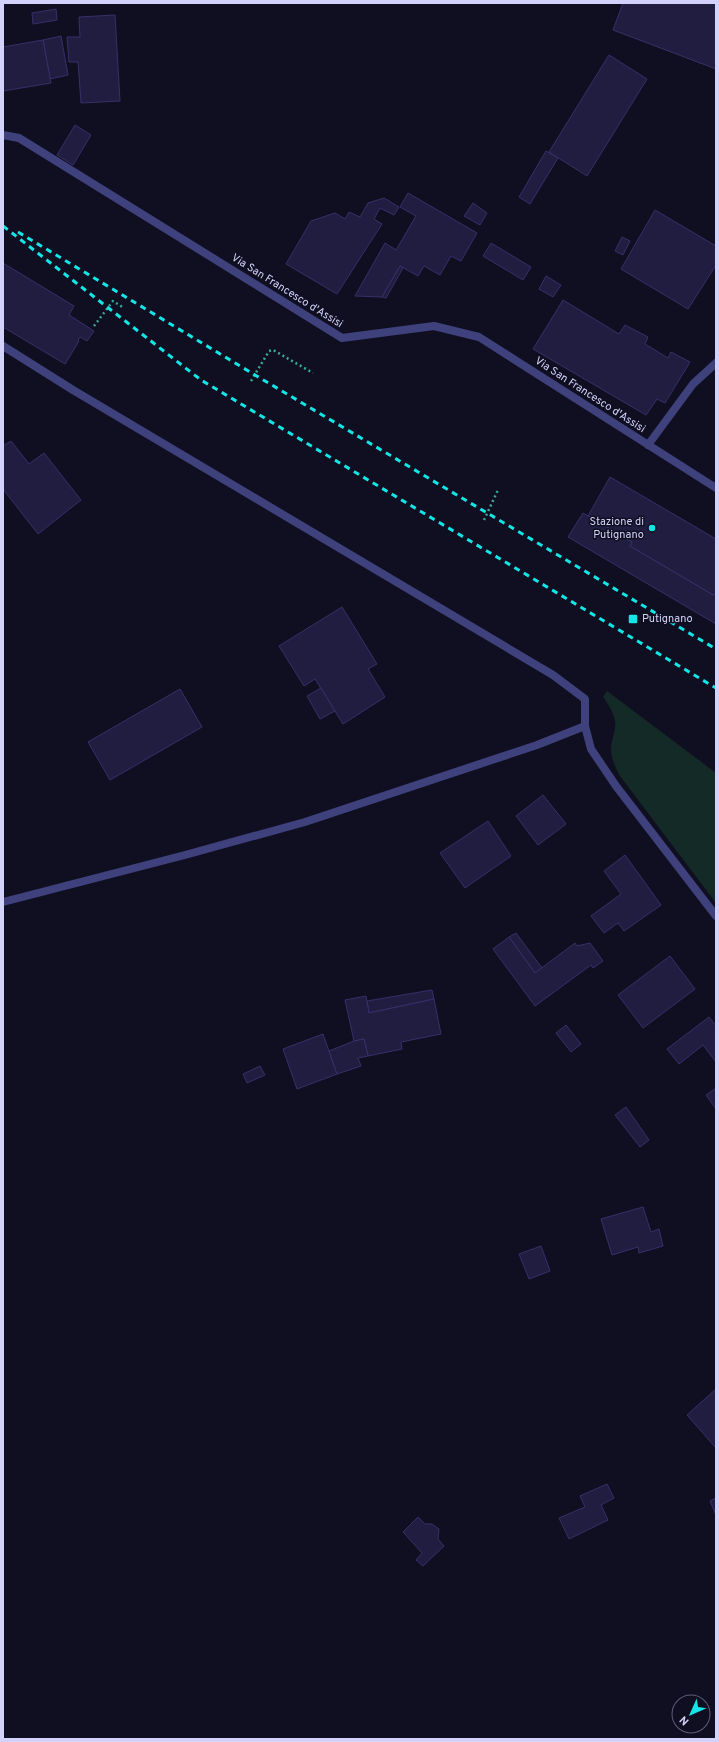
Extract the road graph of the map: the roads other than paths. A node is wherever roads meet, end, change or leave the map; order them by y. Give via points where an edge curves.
1 (3, 134) edge
2 (3, 346) edge
3 (716, 363) edge
4 (648, 445) junction
5 (716, 488) edge
6 (585, 726) junction
7 (3, 902) edge
8 (716, 916) edge

1 - 4 street, Via San Francesco d'Assisi via 19,138 342,338 434,326 480,337
2 - 6 street via 553,675 585,699
3 - 4 street via 693,384
4 - 5 street, Via San Francesco d'Assisi
6 - 7 street via 537,745 306,822
6 - 8 street via 591,749 616,786

